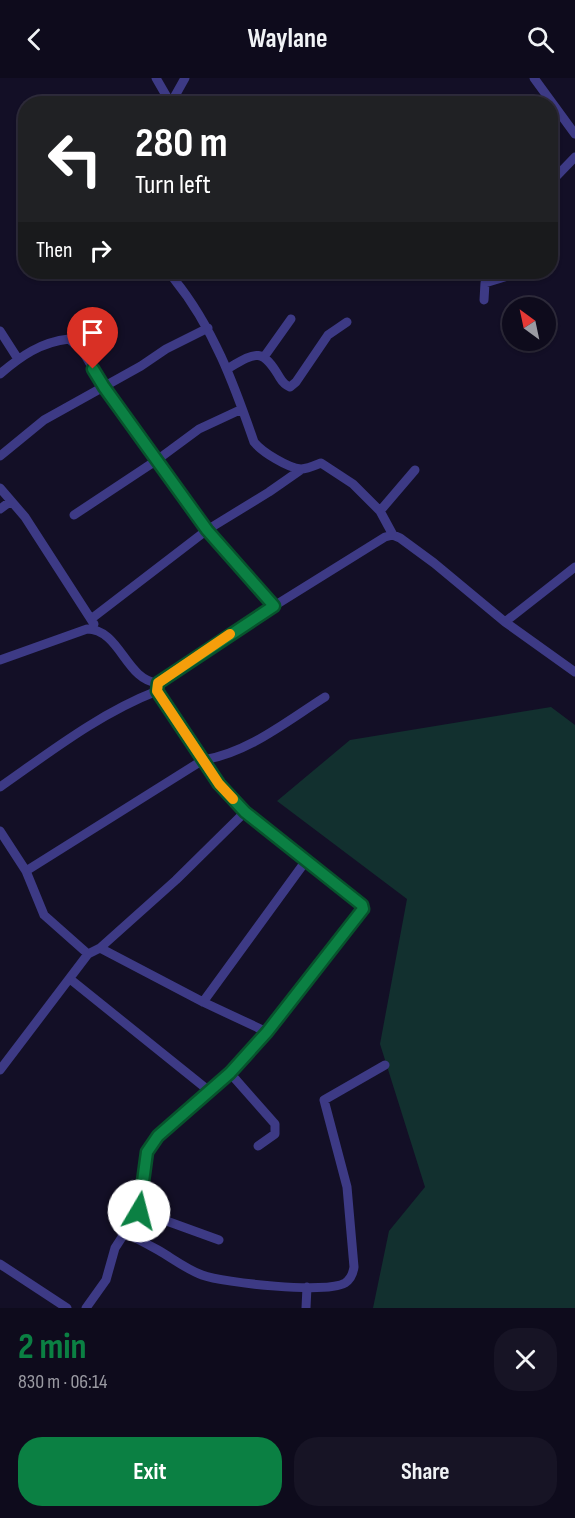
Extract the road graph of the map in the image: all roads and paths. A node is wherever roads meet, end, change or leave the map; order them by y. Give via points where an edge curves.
1 (156, 78) edge
2 (185, 78) edge
3 (534, 78) edge
4 (167, 96) edge
5 (175, 96) edge
6 (547, 96) edge
7 (558, 111) edge
8 (575, 134) edge
9 (575, 157) edge
10 (558, 175) edge
11 (174, 279) edge
12 (498, 279) edge
13 (484, 300) dead end
14 (291, 319) dead end
15 (347, 322) dead end
16 (208, 328) junction
17 (0, 331) edge
18 (264, 357) junction
19 (18, 359) junction
20 (227, 369) junction
21 (0, 374) edge
22 (104, 387) junction
23 (243, 409) junction
24 (0, 456) edge
25 (157, 460) junction
26 (302, 469) junction
27 (416, 470) dead end
28 (0, 488) edge
29 (11, 501) junction
30 (0, 509) edge
31 (380, 511) junction
32 (74, 515) dead end
33 (207, 530) junction
34 (393, 536) junction
35 (575, 567) edge
36 (274, 606) junction
37 (91, 619) junction
38 (505, 622) junction
39 (96, 629) junction
40 (0, 660) edge
41 (575, 672) edge
42 (158, 687) junction
43 (325, 698) dead end
44 (203, 760) junction
45 (0, 787) edge
46 (245, 812) junction
47 (1, 835) edge
48 (305, 862) junction
49 (26, 871) junction
50 (100, 948) junction
51 (88, 954) junction
52 (70, 979) junction
53 (203, 1002) junction
54 (267, 1032) junction
55 (385, 1065) dead end
56 (0, 1070) edge
57 (230, 1073) junction
58 (208, 1090) junction
59 (258, 1146) dead end
60 (139, 1211) junction
61 (124, 1233) junction
62 (219, 1240) dead end
63 (0, 1264) edge
64 (307, 1287) junction
65 (67, 1308) edge
66 (86, 1308) edge
67 (306, 1308) edge

1 - 4 street
2 - 5 street
3 - 6 street
7 - 8 street
9 - 10 street
11 - 16 street
12 - 13 street via 485,283
14 - 18 street
15 - 18 street via 328,335 290,387
16 - 20 street
16 - 22 street
17 - 19 street
18 - 20 street via 253,356
19 - 21 street
19 - 22 street via 42,345 69,339 82,350
20 - 23 street
22 - 24 street via 44,420
22 - 25 street
23 - 25 street via 199,429
23 - 26 street via 254,442 261,450
25 - 32 street
25 - 33 street
26 - 31 street via 321,464 353,484
26 - 33 street
27 - 31 street
28 - 29 street
29 - 30 street
29 - 37 street via 50,553
31 - 34 street
33 - 36 street
33 - 37 street
34 - 36 street via 385,537
34 - 38 street via 434,563
35 - 38 street
36 - 42 street
37 - 39 street
38 - 41 street
39 - 40 street
39 - 42 street via 107,636 140,675
42 - 44 street
42 - 45 street via 63,743
43 - 44 street via 238,750
44 - 46 street
44 - 49 street
46 - 48 street
46 - 50 street
47 - 49 street
48 - 53 street
48 - 54 street via 363,909
49 - 51 street via 44,915
50 - 51 street
50 - 53 street
51 - 52 street
52 - 56 street
52 - 58 street
53 - 54 street
54 - 57 street
55 - 64 street via 324,1100 346,1187 354,1268 345,1283
57 - 58 street
57 - 59 street via 275,1124 275,1134
58 - 60 street via 158,1136 147,1152
60 - 61 street
60 - 62 street
61 - 64 street via 203,1275 237,1283
61 - 66 street via 114,1248 106,1281
63 - 65 street
64 - 67 street

